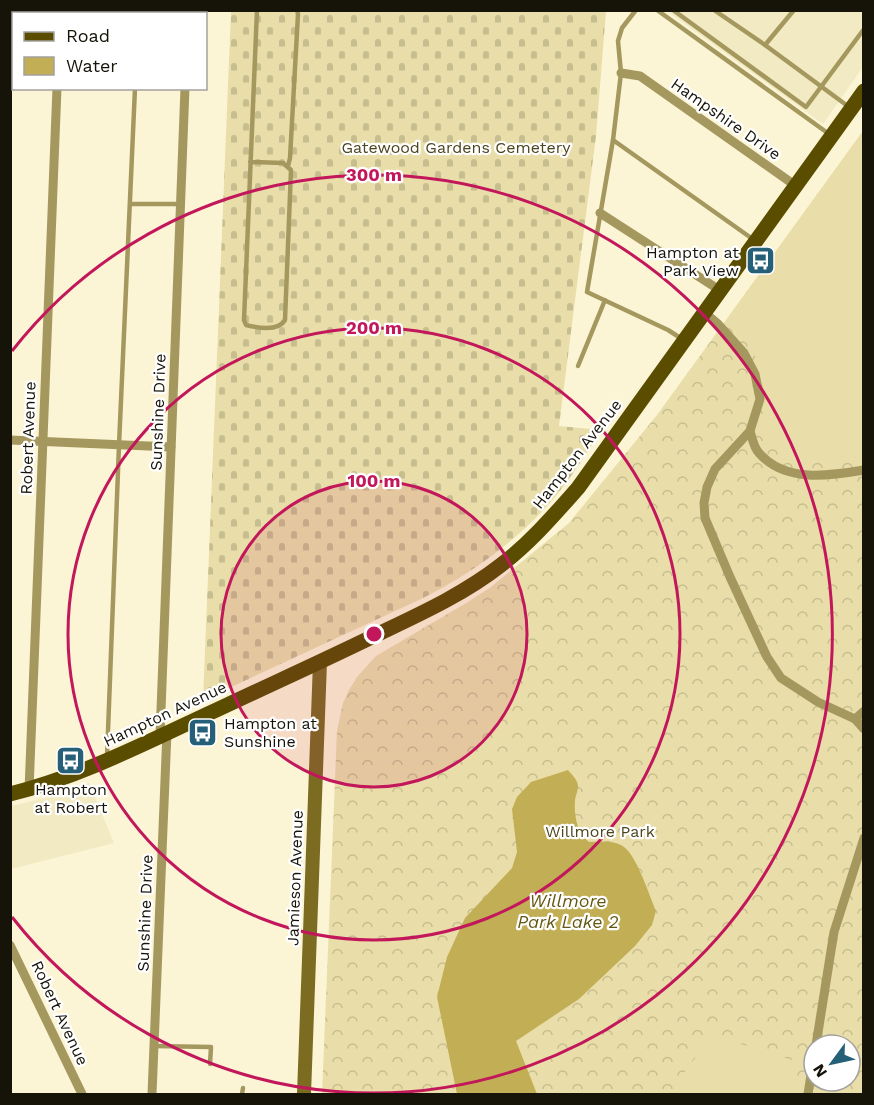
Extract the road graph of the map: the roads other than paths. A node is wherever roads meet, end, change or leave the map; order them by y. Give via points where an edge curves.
1 (257, 10) edge
2 (297, 10) edge
3 (636, 10) edge
4 (657, 10) edge
5 (674, 10) edge
6 (714, 10) edge
7 (794, 10) edge
8 (864, 29) edge
9 (765, 45) junction
10 (621, 73) junction
11 (822, 86) junction
12 (57, 90) edge
13 (135, 90) edge
14 (185, 90) edge
15 (864, 91) edge
16 (851, 109) junction
17 (831, 136) junction
18 (612, 140) junction
19 (250, 162) junction
20 (288, 166) junction
21 (796, 186) junction
22 (130, 204) junction
23 (180, 204) junction
24 (600, 213) junction
25 (756, 242) junction
26 (721, 291) junction
27 (605, 300) junction
28 (705, 313) junction
29 (684, 341) junction
30 (578, 366) dead end
31 (750, 431) junction
32 (10, 440) edge
33 (43, 442) junction
34 (119, 445) junction
35 (171, 447) junction
36 (864, 470) edge
37 (320, 662) junction
38 (864, 711) edge
39 (855, 719) junction
40 (864, 729) edge
41 (163, 734) junction
42 (107, 761) junction
43 (29, 790) junction
44 (10, 794) edge
45 (864, 838) edge
46 (10, 945) edge
47 (818, 1033) edge
48 (154, 1046) junction
49 (210, 1064) dead end
50 (243, 1088) dead end
51 (82, 1095) edge
52 (152, 1095) edge
53 (242, 1095) edge
54 (304, 1095) edge

1 - 19 lane
2 - 20 lane
3 - 10 lane via 622,28 618,41
4 - 17 lane
5 - 11 lane via 806,107
6 - 9 lane
7 - 9 lane
8 - 11 lane
9 - 11 lane
10 - 18 lane
10 - 21 street, Hampshire Drive via 640,76
11 - 16 lane
12 - 33 street, Robert Avenue
13 - 22 lane
14 - 23 street, Sunshine Drive
15 - 16 main road, Hampton Avenue
16 - 17 main road, Hampton Avenue
17 - 21 main road, Hampton Avenue
18 - 24 lane
18 - 25 lane
19 - 20 lane
19 - 20 lane via 246,326 277,327 285,320 291,170
21 - 25 main road, Hampton Avenue
22 - 23 lane
22 - 34 lane
23 - 35 street, Sunshine Drive
24 - 26 street
24 - 27 lane via 587,291
25 - 26 main road, Hampton Avenue
26 - 28 main road, Hampton Avenue
27 - 29 lane
27 - 30 lane
28 - 29 main road, Hampton Avenue
28 - 31 street via 744,353 756,374 760,399
29 - 37 main road, Hampton Avenue via 578,488 536,535 502,565 456,595
31 - 36 street via 758,452 779,468 810,476
31 - 39 street via 715,469 706,495 705,518 780,678
32 - 33 street
33 - 34 street
33 - 43 street, Robert Avenue
34 - 35 street
34 - 42 lane
35 - 41 street, Sunshine Drive
37 - 41 main road, Hampton Avenue
37 - 54 main road, Jamieson Avenue
38 - 39 street
39 - 40 street
41 - 42 main road, Hampton Avenue
41 - 48 street, Sunshine Drive
42 - 43 main road, Hampton Avenue
43 - 44 main road, Hampton Avenue
45 - 47 street via 834,932
46 - 51 street, Robert Avenue
48 - 49 lane via 211,1047
48 - 52 street, Sunshine Drive
50 - 53 lane

